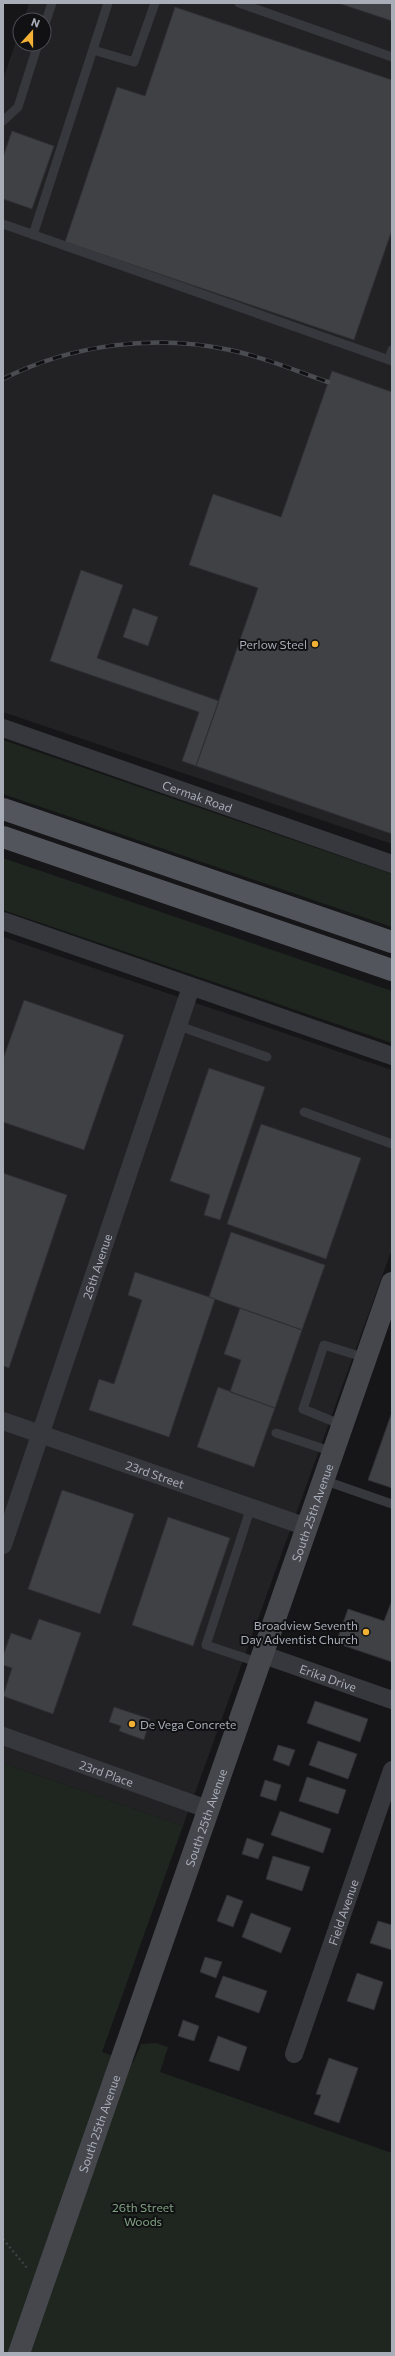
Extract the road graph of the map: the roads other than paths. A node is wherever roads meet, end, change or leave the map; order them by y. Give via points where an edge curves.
1 (108, 3) edge
2 (155, 3) edge
3 (239, 3) edge
4 (260, 7) edge
5 (93, 50) junction
6 (35, 52) edge
7 (392, 57) edge
8 (3, 121) edge
9 (3, 224) edge
10 (34, 235) junction
11 (392, 350) edge
12 (390, 360) edge
13 (3, 728) edge
14 (3, 809) edge
15 (3, 837) edge
16 (392, 864) edge
17 (3, 922) edge
18 (392, 942) edge
19 (389, 969) edge
20 (191, 988) junction
21 (179, 1026) junction
22 (392, 1056) edge
23 (268, 1058) dead end
24 (304, 1112) dead end
25 (392, 1144) edge
26 (392, 1283) edge
27 (366, 1358) junction
28 (3, 1421) edge
29 (342, 1425) junction
30 (276, 1433) dead end
31 (41, 1434) junction
32 (333, 1452) junction
33 (323, 1480) junction
34 (392, 1504) edge
35 (251, 1507) junction
36 (307, 1527) junction
37 (3, 1545) edge
38 (262, 1659) junction
39 (392, 1700) edge
40 (3, 1736) edge
41 (392, 1770) edge
42 (389, 1789) edge
43 (210, 1810) junction
44 (294, 2054) dead end
45 (19, 2353) edge

1 - 5 lane
2 - 5 lane via 134,62
3 - 4 lane
4 - 7 lane
5 - 10 lane
6 - 8 lane via 18,107
9 - 10 lane
10 - 12 lane
11 - 12 lane
13 - 16 street, Cermak Road
14 - 18 main road
15 - 19 main road
17 - 20 street
20 - 21 street, 26th Avenue
20 - 22 street
21 - 23 lane
21 - 31 street, 26th Avenue
24 - 25 lane
26 - 27 street, South 25th Avenue
27 - 29 street, South 25th Avenue
27 - 29 lane via 324,1345 303,1410
28 - 31 street, 23rd Street
29 - 32 street, South 25th Avenue
30 - 32 lane
31 - 35 street, 23rd Street
31 - 37 street, 26th Avenue
32 - 33 street, South 25th Avenue
33 - 34 lane
33 - 36 street, South 25th Avenue
35 - 36 street, 23rd Street
35 - 38 lane via 206,1645
36 - 38 street, South 25th Avenue
38 - 39 street, Erika Drive
38 - 43 street, South 25th Avenue
40 - 43 street, 23rd Place
41 - 42 street, Field Avenue
42 - 44 street, Field Avenue
43 - 45 street, South 25th Avenue

